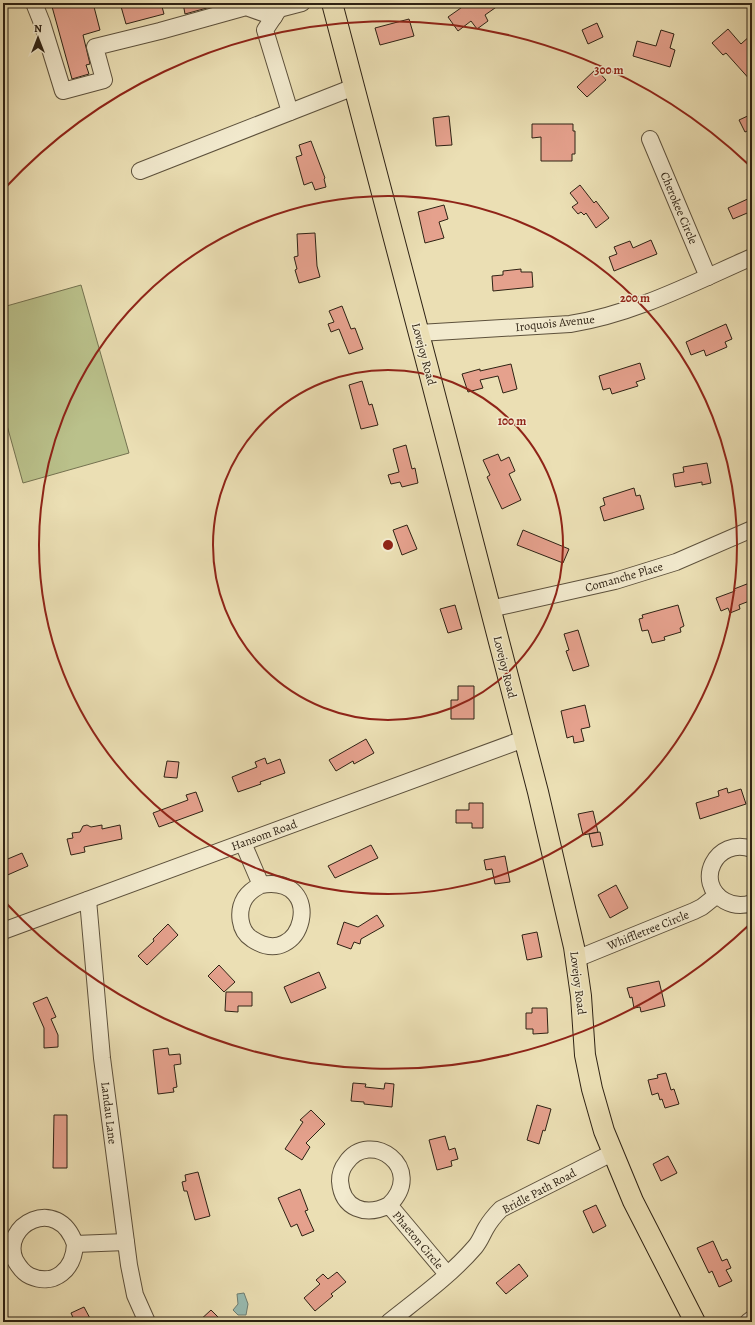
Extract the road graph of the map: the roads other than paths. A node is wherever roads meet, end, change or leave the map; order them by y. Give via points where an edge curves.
1 (34, 3) edge
2 (302, 3) edge
3 (332, 3) edge
4 (274, 17) junction
5 (354, 87) junction
6 (290, 112) junction
7 (650, 139) dead end
8 (140, 171) dead end
9 (752, 257) edge
10 (708, 277) junction
11 (419, 333) junction
12 (752, 529) edge
13 (490, 609) junction
14 (524, 739) junction
15 (243, 843) junction
16 (752, 849) edge
17 (261, 885) dead end
18 (717, 895) junction
19 (88, 900) junction
20 (752, 903) edge
21 (3, 931) edge
22 (576, 959) junction
23 (612, 1153) junction
24 (389, 1205) dead end
25 (126, 1242) junction
26 (75, 1244) dead end
27 (447, 1274) junction
28 (752, 1319) edge
29 (147, 1322) edge
30 (389, 1322) edge
31 (695, 1322) edge
32 (748, 1322) edge

1 - 4 street via 63,91 104,80 96,47 246,7
2 - 4 street via 279,9
3 - 5 main road, Lovejoy Road
4 - 6 street via 266,30
5 - 6 street
5 - 11 main road, Lovejoy Road
6 - 8 street
7 - 10 street, Cherokee Circle
9 - 10 street, Iroquois Avenue
10 - 11 street, Iroquois Avenue via 645,304 593,320 570,324
11 - 13 main road, Lovejoy Road
12 - 13 street, Comanche Place via 676,562 615,581
13 - 14 main road, Lovejoy Road
14 - 15 street, Hansom Road
14 - 22 main road, Lovejoy Road
15 - 17 street
15 - 19 street, Hansom Road
16 - 18 street via 745,846 733,847 717,856 711,866 710,878
18 - 20 street via 734,905
18 - 22 street, Whiffletree Circle via 698,909
19 - 21 street, Hansom Road
19 - 25 street, Landau Lane via 102,1058
22 - 23 main road, Lovejoy Road via 586,1062
23 - 27 street, Bridle Path Road via 501,1209 486,1227 481,1239
23 - 31 main road, Lovejoy Road via 632,1201
24 - 27 street, Phaeton Circle
25 - 26 street
25 - 29 street, Landau Lane via 136,1294
27 - 30 street, Bridle Path Road
28 - 32 street

